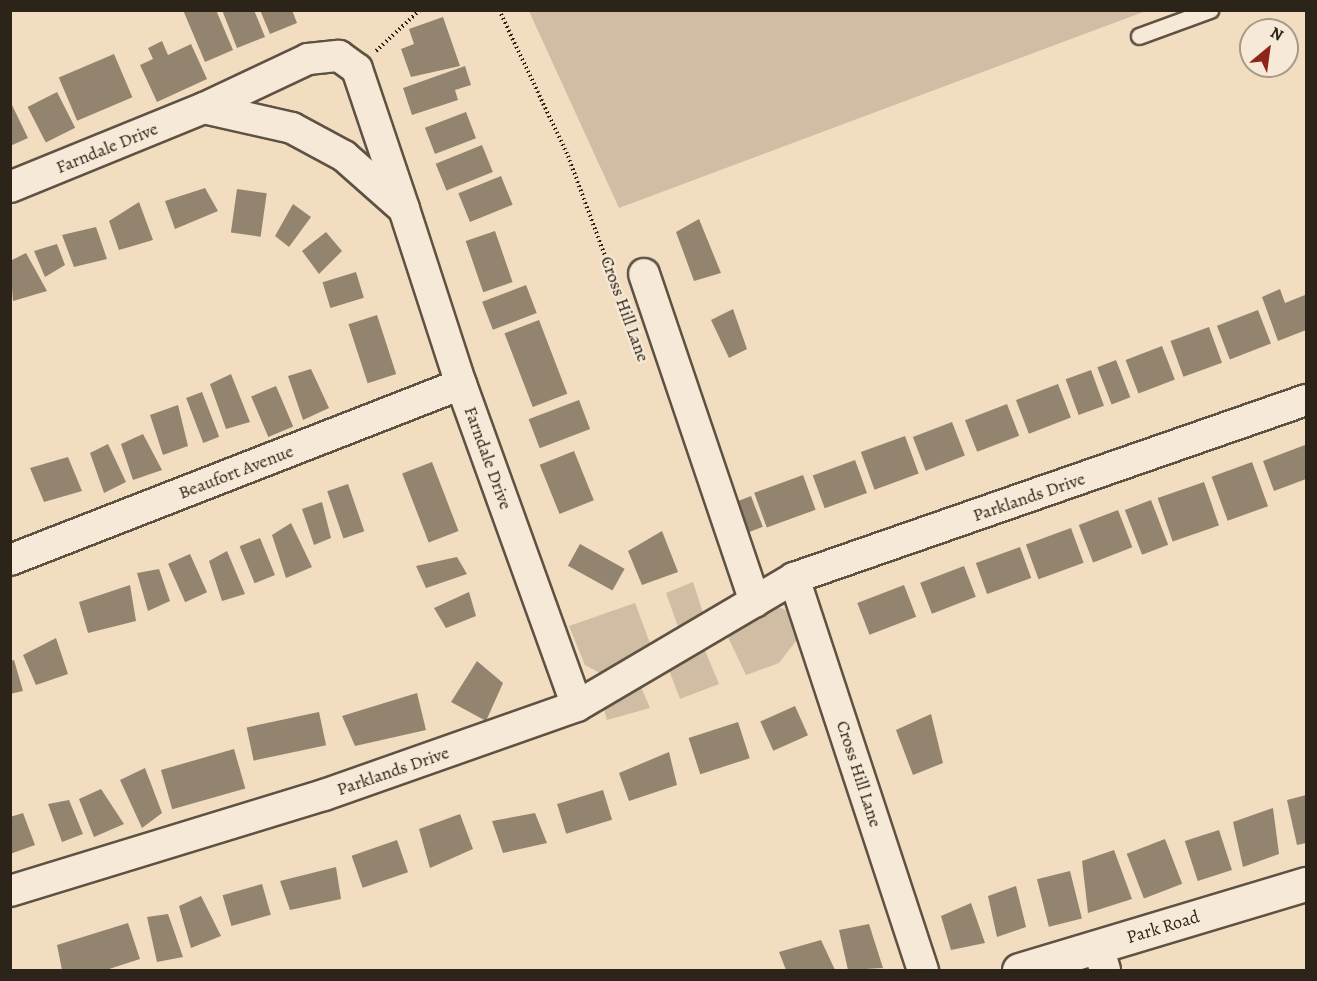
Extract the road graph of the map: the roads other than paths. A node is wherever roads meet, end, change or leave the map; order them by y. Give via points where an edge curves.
1 (1210, 10) edge
2 (1139, 36) dead end
3 (204, 108) junction
4 (10, 187) edge
5 (404, 209) junction
6 (644, 274) dead end
7 (461, 384) junction
8 (1306, 400) edge
9 (10, 560) edge
10 (794, 578) junction
11 (755, 602) junction
12 (577, 706) junction
13 (1306, 884) edge
14 (10, 891) edge
15 (1102, 958) edge
16 (923, 970) edge
17 (1019, 970) edge

1 - 2 lane
3 - 4 street, Farndale Drive
3 - 5 street via 292,128 344,156
3 - 5 street, Farndale Drive via 308,59 339,56 357,69
5 - 7 street, Farndale Drive
6 - 11 street
7 - 9 street, Beaufort Avenue
7 - 12 street, Farndale Drive
8 - 10 street, Parklands Drive
10 - 11 street, Parklands Drive
10 - 16 street, Cross Hill Lane
11 - 12 street, Parklands Drive
12 - 14 street, Parklands Drive via 324,795
13 - 15 street, Park Road
15 - 17 street, Park Road

